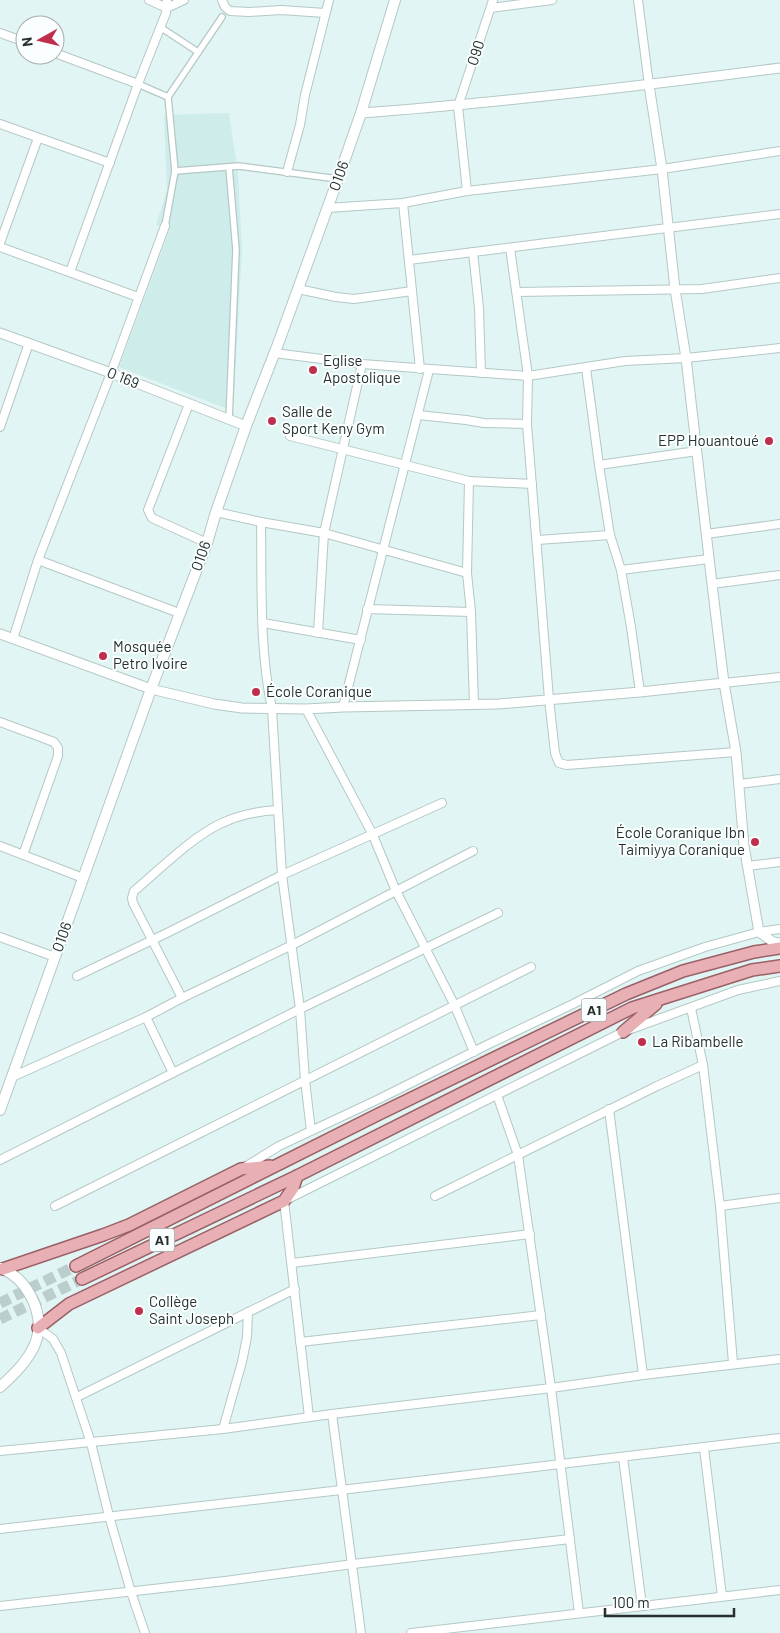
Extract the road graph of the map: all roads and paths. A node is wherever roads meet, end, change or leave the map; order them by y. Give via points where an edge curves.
1 (149, 0) edge
2 (184, 0) edge
3 (222, 0) edge
4 (329, 0) edge
5 (395, 0) edge
6 (552, 0) edge
7 (638, 0) edge
8 (167, 4) edge
9 (492, 4) edge
10 (325, 13) junction
11 (222, 16) dead end
12 (160, 27) junction
13 (0, 33) edge
14 (15, 38) edge
15 (198, 52) junction
16 (65, 58) edge
17 (780, 68) edge
18 (138, 84) junction
19 (649, 85) junction
20 (168, 96) junction
21 (458, 106) junction
22 (361, 114) junction
23 (0, 124) edge
24 (38, 138) junction
25 (780, 151) edge
26 (110, 163) junction
27 (229, 167) junction
28 (662, 169) junction
29 (175, 171) junction
30 (287, 172) junction
31 (338, 179) junction
32 (467, 191) junction
33 (403, 203) junction
34 (327, 208) junction
35 (780, 214) edge
36 (165, 226) joint
37 (668, 228) junction
38 (0, 245) edge
39 (510, 248) junction
40 (473, 252) junction
41 (409, 260) junction
42 (70, 272) junction
43 (780, 278) edge
44 (298, 289) junction
45 (676, 289) junction
46 (412, 291) junction
47 (517, 292) junction
48 (138, 297) junction
49 (0, 333) edge
50 (30, 343) junction
51 (780, 348) edge
52 (274, 352) junction
53 (686, 358) junction
54 (362, 364) junction
55 (586, 368) junction
56 (420, 369) junction
57 (429, 370) junction
58 (111, 373) junction
59 (481, 373) junction
60 (528, 376) junction
61 (189, 404) junction
62 (418, 414) junction
63 (229, 420) junction
64 (527, 424) junction
65 (246, 426) junction
66 (0, 427) edge
67 (290, 436) dead end
68 (342, 450) junction
69 (697, 451) junction
70 (405, 464) junction
71 (599, 465) junction
72 (469, 481) junction
73 (532, 484) junction
74 (216, 512) junction
75 (261, 522) junction
76 (780, 524) edge
77 (324, 533) junction
78 (706, 534) junction
79 (610, 535) junction
80 (537, 540) junction
81 (207, 543) junction
82 (382, 550) junction
83 (709, 559) junction
84 (38, 560) junction
85 (621, 570) junction
86 (467, 573) junction
87 (780, 575) edge
88 (712, 584) junction
89 (367, 608) junction
90 (471, 612) junction
91 (179, 613) junction
92 (262, 623) junction
93 (318, 633) junction
94 (0, 634) edge
95 (13, 639) junction
96 (361, 640) junction
97 (780, 677) edge
98 (724, 683) junction
99 (151, 689) junction
100 (640, 692) junction
101 (549, 699) junction
102 (474, 704) junction
103 (343, 707) junction
104 (272, 709) junction
105 (306, 709) junction
106 (0, 722) edge
107 (736, 752) junction
108 (780, 779) edge
109 (739, 784) junction
110 (442, 803) dead end
111 (278, 810) junction
112 (372, 833) junction
113 (0, 846) edge
114 (473, 851) dead end
115 (23, 855) junction
116 (780, 862) edge
117 (747, 866) junction
118 (282, 875) junction
119 (83, 878) junction
120 (396, 891) junction
121 (498, 913) dead end
122 (780, 929) edge
123 (759, 932) junction
124 (0, 937) edge
125 (151, 941) junction
126 (780, 943) edge
127 (292, 944) junction
128 (425, 948) junction
129 (780, 948) edge
130 (55, 957) junction
131 (780, 966) edge
132 (531, 967) dead end
133 (77, 976) dead end
134 (780, 981) edge
135 (182, 998) junction
136 (663, 998) junction
137 (454, 1004) junction
138 (691, 1008) junction
139 (300, 1009) junction
140 (146, 1017) junction
141 (623, 1032) junction
142 (474, 1052) junction
143 (703, 1064) junction
144 (173, 1073) junction
145 (12, 1077) junction
146 (305, 1080) junction
147 (497, 1095) junction
148 (609, 1109) junction
149 (0, 1110) edge
150 (311, 1131) junction
151 (518, 1155) junction
152 (0, 1160) edge
153 (276, 1166) junction
154 (241, 1169) junction
155 (297, 1176) junction
156 (435, 1196) dead end
157 (780, 1198) edge
158 (284, 1201) junction
159 (55, 1206) dead end
160 (720, 1206) junction
161 (530, 1234) junction
162 (292, 1263) junction
163 (76, 1266) tunnel mouth
164 (2, 1269) edge
165 (82, 1279) tunnel mouth
166 (295, 1289) junction
167 (248, 1312) junction
168 (541, 1315) junction
169 (38, 1328) junction
170 (300, 1342) junction
171 (780, 1359) edge
172 (733, 1363) junction
173 (643, 1374) junction
174 (0, 1386) edge
175 (551, 1388) junction
176 (77, 1397) junction
177 (332, 1414) junction
178 (309, 1417) junction
179 (223, 1429) junction
180 (780, 1438) edge
181 (91, 1443) junction
182 (704, 1448) junction
183 (0, 1451) edge
184 (623, 1457) junction
185 (560, 1464) junction
186 (341, 1490) junction
187 (109, 1516) junction
188 (0, 1529) edge
189 (570, 1539) junction
190 (353, 1564) junction
191 (780, 1590) edge
192 (131, 1592) junction
193 (722, 1596) junction
194 (0, 1606) edge
195 (642, 1606) junction
196 (579, 1613) junction
197 (145, 1633) edge
198 (361, 1633) edge
199 (411, 1633) edge

1 - 8 street
2 - 8 street
3 - 10 street via 230,12 281,10
4 - 10 street
5 - 22 main road, O106
6 - 9 street
7 - 19 street
8 - 12 street
9 - 21 street, O90
10 - 30 street
11 - 15 street
12 - 15 street
12 - 18 street
13 - 14 street
15 - 20 street
16 - 18 street
17 - 19 street
18 - 20 street
18 - 26 street
19 - 21 street
19 - 28 street
20 - 29 street
21 - 22 street
21 - 32 street
22 - 31 main road, O106
23 - 24 street
24 - 26 street
24 - 38 street
25 - 28 street
26 - 42 street
27 - 29 street
27 - 30 street
27 - 63 street via 236,250
28 - 32 street
28 - 37 street
29 - 36 street
30 - 31 street
31 - 34 main road, O106
32 - 33 street
33 - 34 street
33 - 41 street
34 - 44 main road, O106
35 - 37 street
36 - 48 street
37 - 39 street
37 - 45 street
38 - 42 street
39 - 40 street
39 - 47 street
40 - 41 street
40 - 59 street
41 - 46 street
42 - 48 street
43 - 45 street via 702,289
44 - 46 street via 354,299
44 - 52 main road, O106
45 - 47 street
45 - 53 street
46 - 56 street
47 - 60 street
48 - 58 street
49 - 50 street, O 169
50 - 58 street, O 169
50 - 66 street
51 - 53 street
52 - 54 street
52 - 65 main road, O106
53 - 55 street via 625,361
53 - 69 street
54 - 56 street
54 - 68 street
55 - 60 street
55 - 71 street
56 - 57 street
57 - 59 street
57 - 62 street
58 - 61 street, O 169
58 - 84 street
59 - 60 street
60 - 64 street
61 - 63 street, O 169
61 - 81 street via 148,510 152,518
62 - 64 street via 484,424
62 - 70 street
63 - 65 street, O 169
64 - 73 street
65 - 74 main road, O106
67 - 68 street
68 - 70 street
68 - 77 street
69 - 71 street
69 - 78 street
70 - 72 street
70 - 82 street
71 - 79 street
72 - 73 street
72 - 86 street
73 - 80 street
74 - 75 street
74 - 81 main road, O106
75 - 77 street
75 - 92 street
76 - 78 street
77 - 82 street
77 - 93 street
78 - 83 street
79 - 80 street
79 - 85 street
80 - 101 street
81 - 91 main road, O106
82 - 86 street
82 - 89 street
83 - 85 street
83 - 88 street
84 - 91 street
84 - 95 street
85 - 100 street
86 - 90 street
87 - 88 street
88 - 98 street
89 - 90 street
89 - 96 street
90 - 102 street
91 - 99 main road, O106
92 - 93 street
92 - 104 street
93 - 96 street
94 - 95 street
95 - 99 street
96 - 103 street
97 - 98 street
98 - 100 street
98 - 107 street
99 - 104 street via 226,706
99 - 119 main road, O106
100 - 101 street
101 - 102 street
101 - 107 street via 559,763
102 - 103 street
103 - 105 street
104 - 105 street
104 - 111 street
105 - 112 street
106 - 115 street via 54,742 58,748
107 - 109 street
108 - 109 street
109 - 117 street
110 - 112 street
111 - 118 street
111 - 125 street via 260,811 222,823 198,837 134,891 133,903
112 - 118 street
112 - 120 street
113 - 115 street
114 - 120 street
115 - 119 street
116 - 117 street
117 - 123 street
118 - 125 street
118 - 127 street
119 - 130 main road, O106
120 - 127 street
120 - 128 street
121 - 128 street
122 - 123 street
123 - 126 street
123 - 142 street via 638,971
124 - 130 street
125 - 133 street
125 - 135 street
127 - 135 street
127 - 139 street
128 - 137 street
128 - 139 street
129 - 153 main road, A1 via 684,971 626,994
130 - 145 main road, O106
131 - 136 main road, A1 via 752,970
132 - 137 street
134 - 138 street via 738,990
135 - 140 street
136 - 141 main road
136 - 155 main road, A1 via 623,1013
137 - 142 street
137 - 146 street
138 - 141 street
138 - 143 street
139 - 144 street
139 - 146 street
140 - 144 street
140 - 145 street
141 - 147 street
142 - 150 street
143 - 148 street
143 - 160 street
144 - 152 street
145 - 149 main road, O106
146 - 150 street
146 - 159 street
147 - 151 street
147 - 158 street
148 - 151 street
148 - 173 street
150 - 154 street
151 - 156 street
151 - 161 street
153 - 154 main road
153 - 163 main road, A1
154 - 164 main road via 129,1225
155 - 158 main road
155 - 165 main road, A1
157 - 160 street
158 - 162 street
158 - 169 main road via 69,1304
160 - 172 street
161 - 162 street
161 - 168 street
162 - 166 street
164 - 169 main road via 20,1281 29,1293
166 - 167 street
166 - 170 street
167 - 176 street
167 - 179 street via 244,1353
168 - 170 street
168 - 175 street
169 - 174 main road via 37,1338 21,1366
169 - 176 street via 58,1345
170 - 178 street
171 - 172 street
172 - 173 street
173 - 175 street
175 - 177 street
175 - 185 street
176 - 181 street
177 - 178 street
177 - 186 street
178 - 179 street
179 - 181 street
180 - 182 street
181 - 183 street
181 - 187 street
182 - 184 street
182 - 193 street
184 - 185 street
184 - 195 street
185 - 186 street
185 - 189 street
186 - 187 street
186 - 190 street
187 - 188 street
187 - 192 street
189 - 190 street
189 - 196 street
190 - 192 street
190 - 198 street
191 - 193 street
192 - 194 street
192 - 197 street
193 - 195 street
195 - 196 street
196 - 199 street

